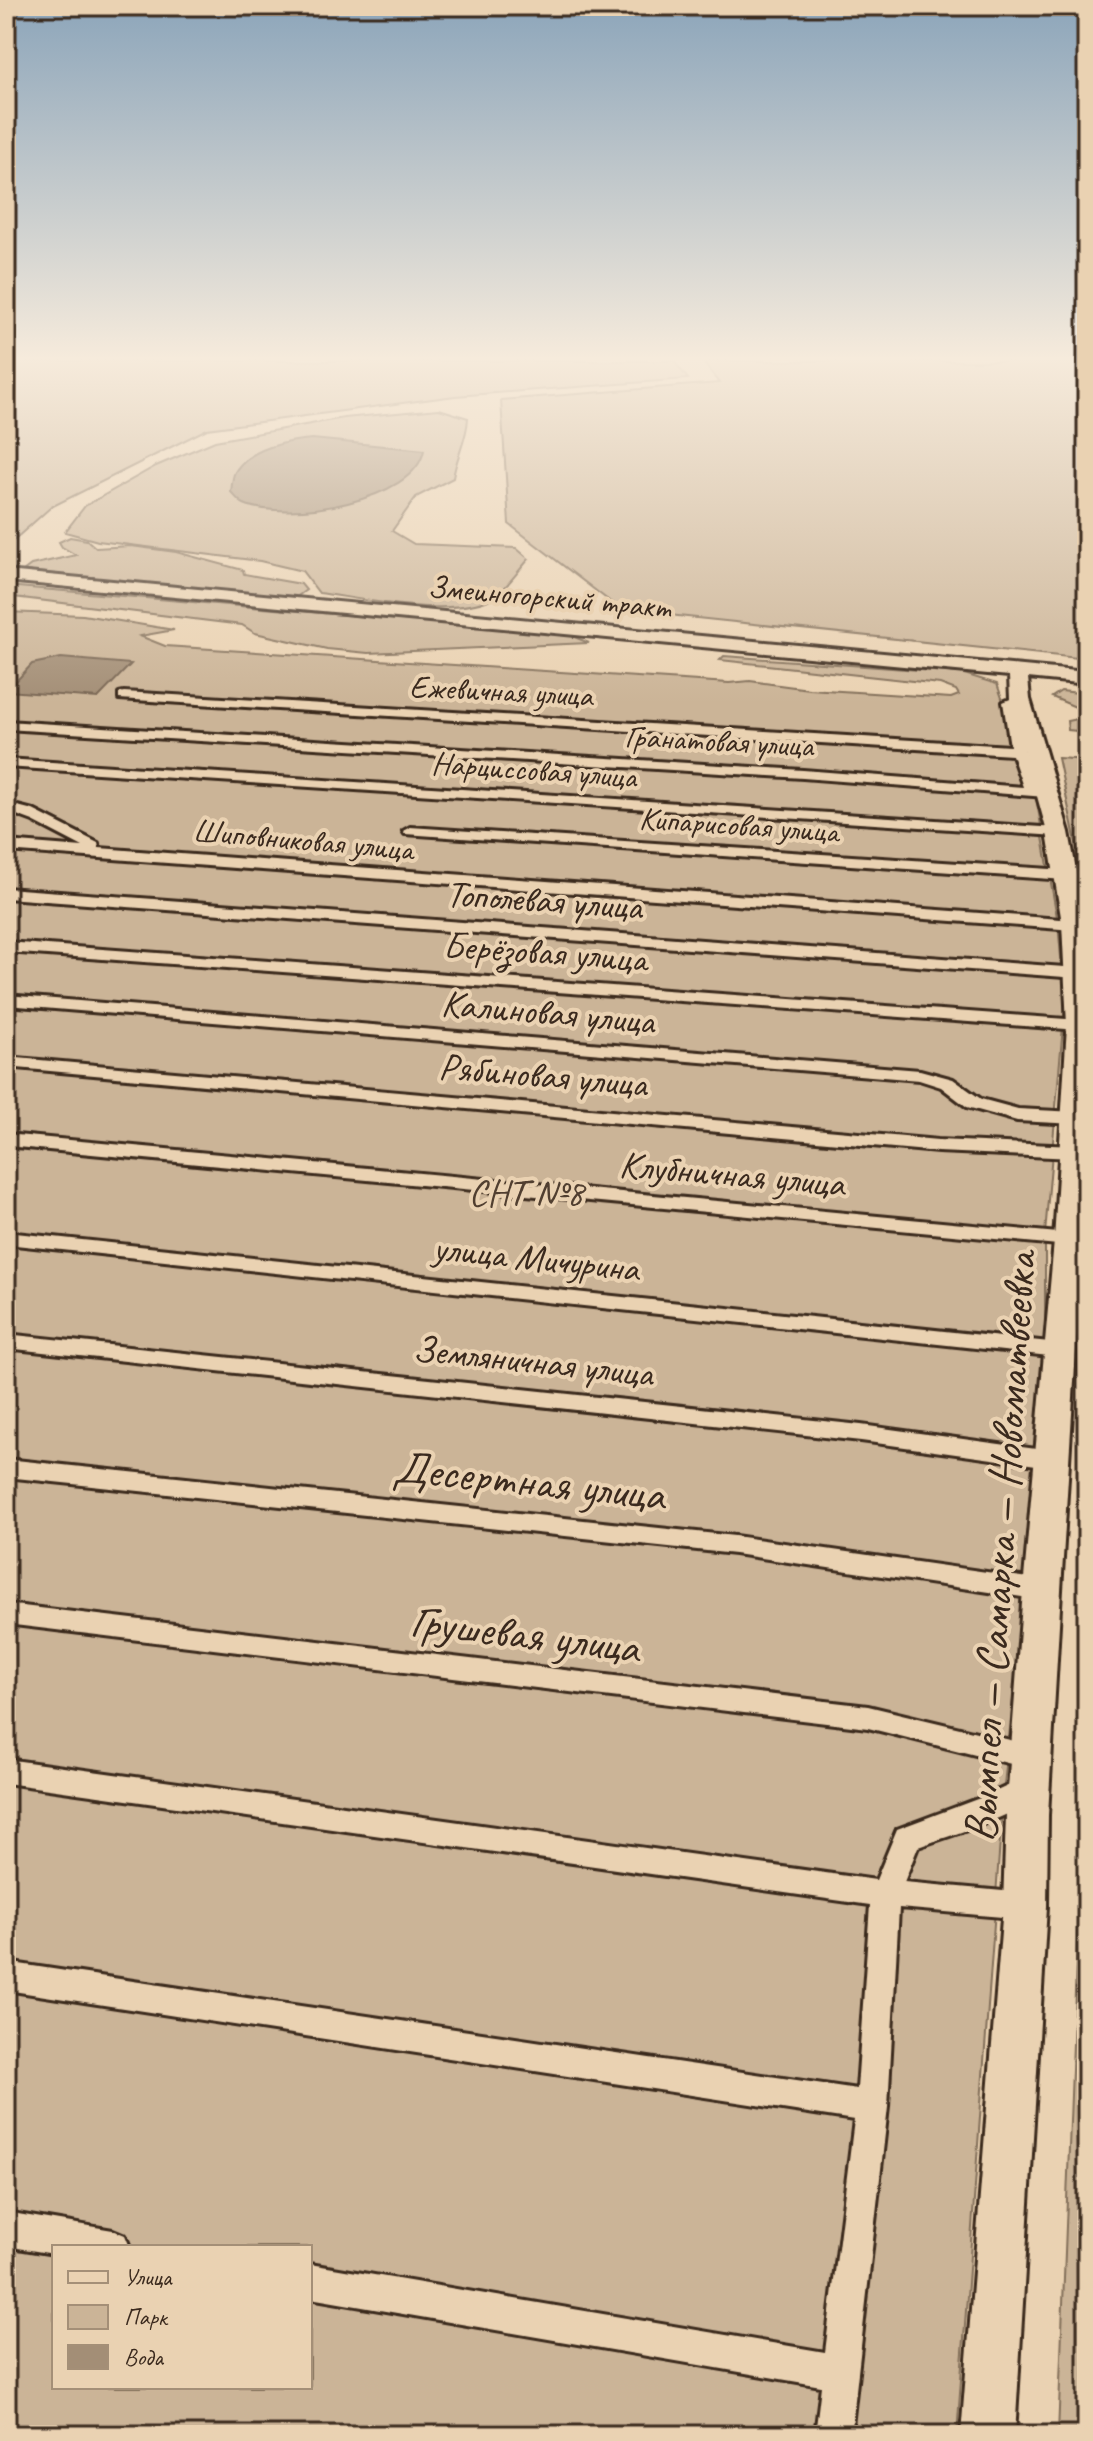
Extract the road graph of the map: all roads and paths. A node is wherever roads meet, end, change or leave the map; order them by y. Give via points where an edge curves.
1 (6, 576) edge
2 (1087, 678) edge
3 (1019, 685) junction
4 (124, 696) dead end
5 (6, 725) edge
6 (1018, 751) junction
7 (6, 763) edge
8 (1039, 792) junction
9 (13, 808) edge
10 (410, 831) dead end
11 (1058, 832) junction
12 (6, 846) edge
13 (112, 853) junction
14 (1066, 875) junction
15 (6, 893) edge
16 (1074, 925) junction
17 (6, 947) edge
18 (1078, 973) junction
19 (6, 1000) edge
20 (1080, 1025) junction
21 (6, 1062) edge
22 (1075, 1135) junction
23 (6, 1140) edge
24 (6, 1238) edge
25 (1069, 1240) junction
26 (6, 1341) edge
27 (1059, 1350) junction
28 (1051, 1459) junction
29 (6, 1468) edge
30 (1042, 1590) junction
31 (6, 1614) edge
32 (6, 1771) edge
33 (1030, 1773) junction
34 (885, 1894) junction
35 (1025, 1906) junction
36 (6, 1976) edge
37 (872, 2107) junction
38 (6, 2229) edge
39 (101, 2245) edge
40 (312, 2281) edge
41 (840, 2372) junction
42 (833, 2435) edge
43 (988, 2435) edge

1 - 3 main road, Змеиногорский тракт
2 - 3 main road, Змеиногорский тракт
3 - 6 street via 1010,702
3 - 8 main road, Вымпел — Самарка — Новоматвеевка
4 - 6 street, Ежевичная улица
5 - 8 street, Гранатовая улица
6 - 8 street
7 - 11 street, Нарциссовая улица
8 - 11 main road, Вымпел — Самарка — Новоматвеевка
9 - 13 street
10 - 14 street, Кипарисовая улица
11 - 14 main road, Вымпел — Самарка — Новоматвеевка
12 - 13 street, Шиповниковая улица
13 - 16 street, Шиповниковая улица
14 - 16 main road, Вымпел — Самарка — Новоматвеевка
15 - 18 street, Тополевая улица
16 - 18 main road, Вымпел — Самарка — Новоматвеевка
17 - 20 street, Берёзовая улица
18 - 20 main road, Вымпел — Самарка — Новоматвеевка
19 - 22 street, Калиновая улица via 920,1075 947,1083 974,1103
20 - 22 main road, Вымпел — Самарка — Новоматвеевка
21 - 22 street, Рябиновая улица via 938,1146
22 - 25 main road, Вымпел — Самарка — Новоматвеевка
23 - 25 street, Клубничная улица
24 - 27 street, улица Мичурина
25 - 27 main road, Вымпел — Самарка — Новоматвеевка
26 - 28 street, Земляничная улица via 861,1433
27 - 28 main road, Вымпел — Самарка — Новоматвеевка
28 - 30 main road, Вымпел — Самарка — Новоматвеевка
29 - 30 street, Десертная улица via 735,1545
30 - 33 main road, Вымпел — Самарка — Новоматвеевка
31 - 33 street, Грушевая улица via 868,1717
32 - 34 street
33 - 34 street via 998,1804 907,1838
33 - 35 main road, Вымпел — Самарка — Новоматвеевка
34 - 35 street
34 - 37 street
35 - 43 main road, Вымпел — Самарка — Новоматвеевка
36 - 37 street
37 - 41 street
38 - 39 street
40 - 41 street
41 - 42 street

